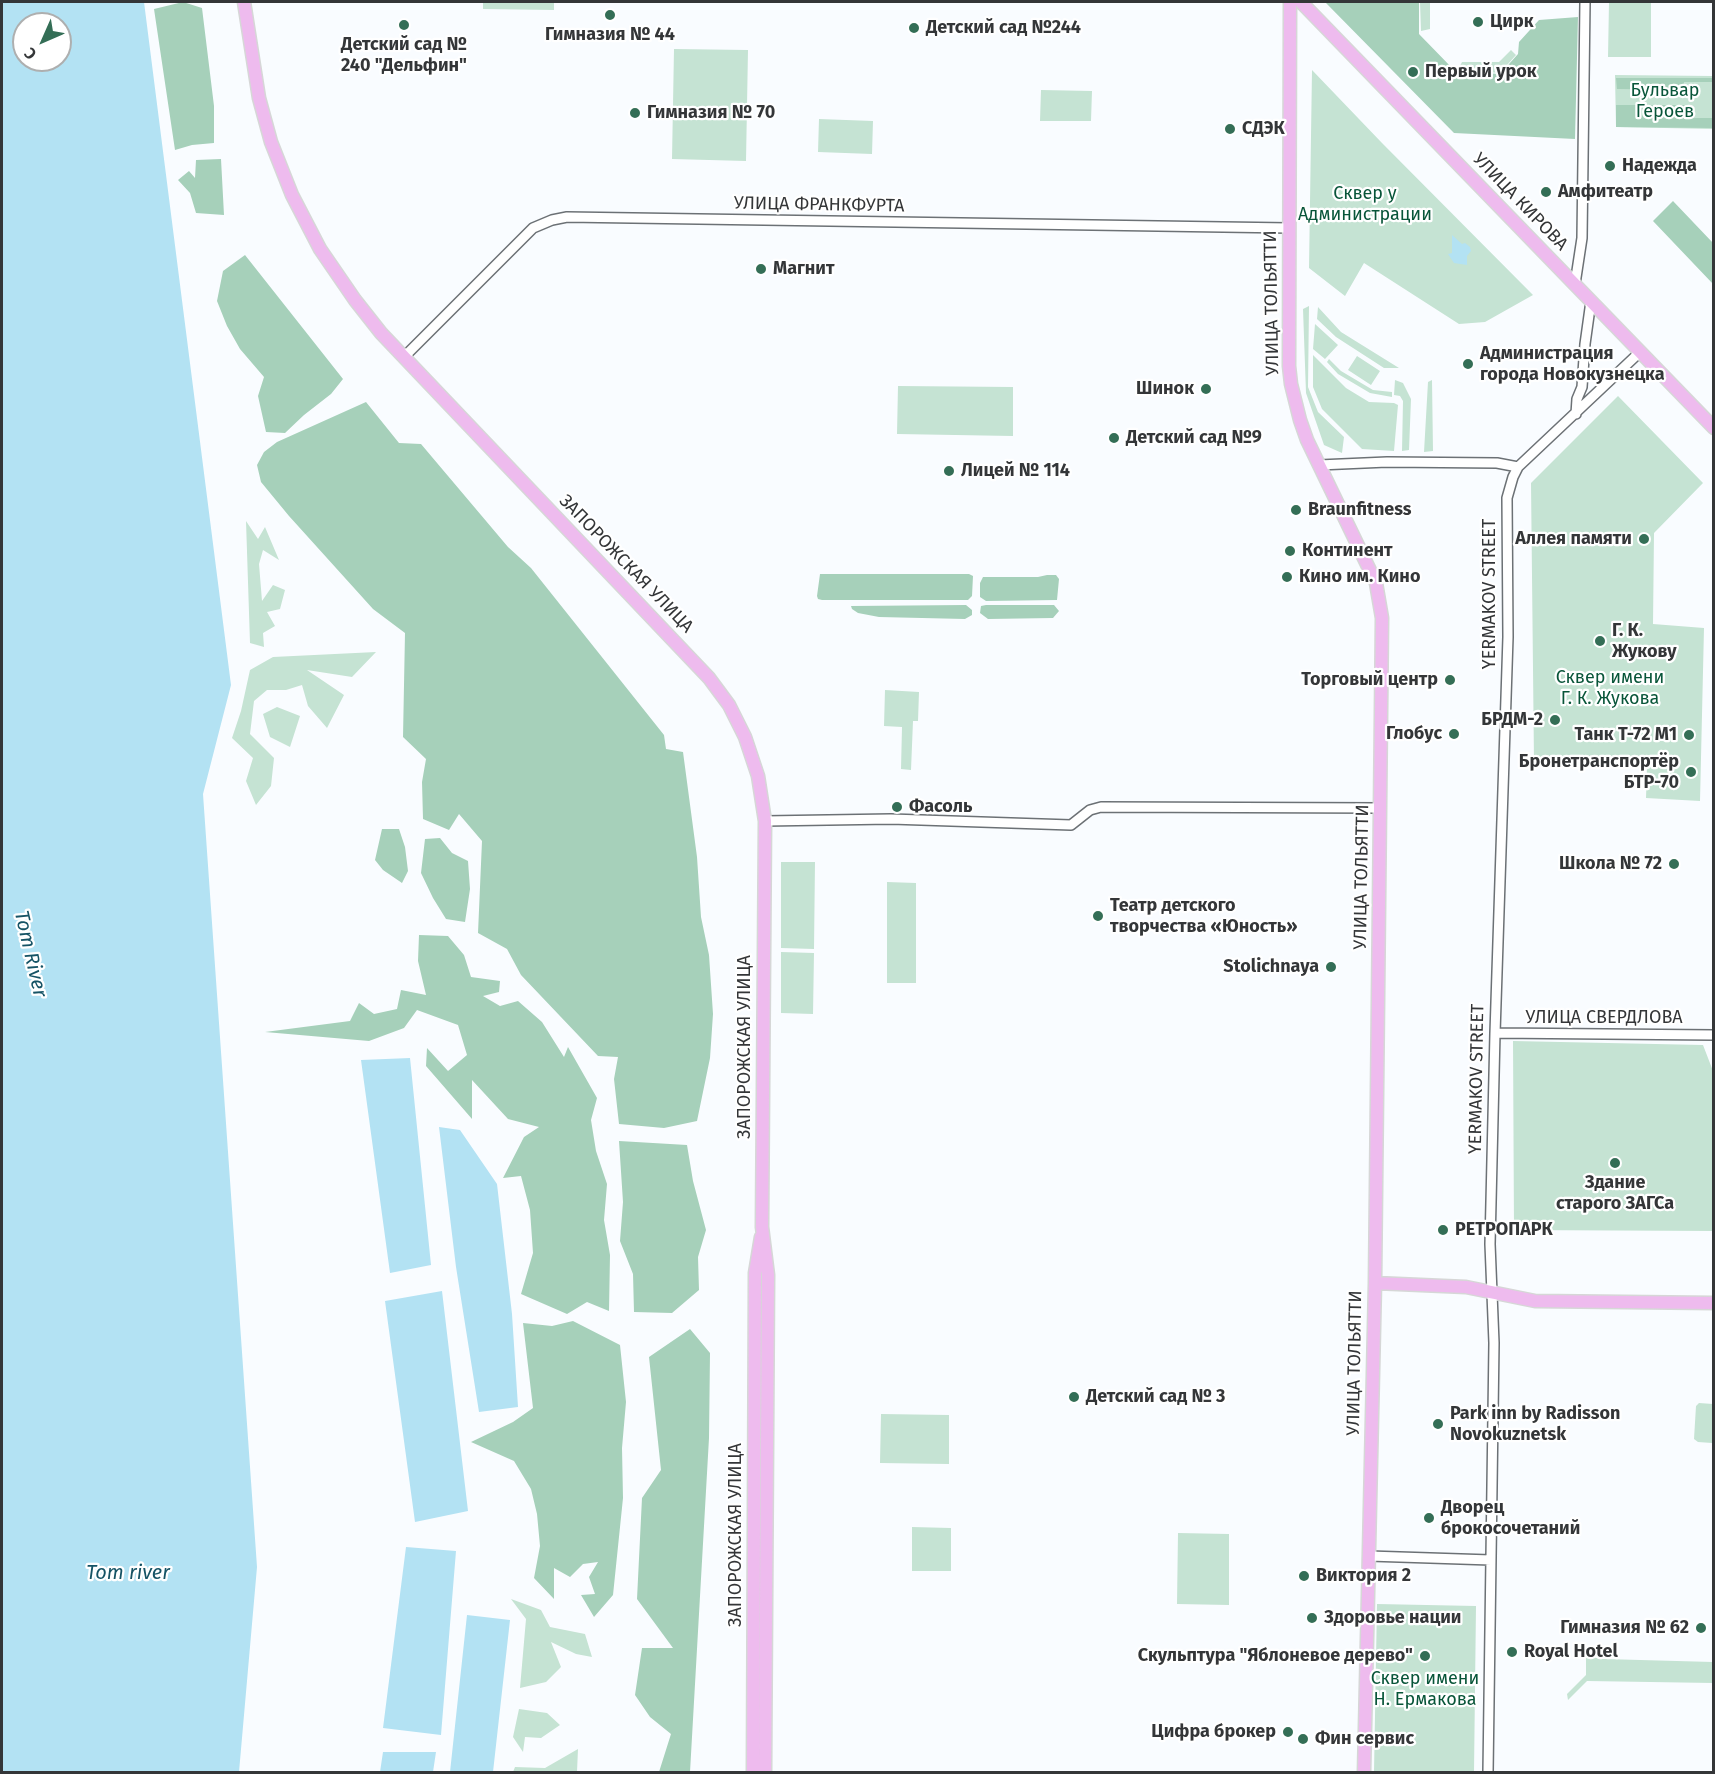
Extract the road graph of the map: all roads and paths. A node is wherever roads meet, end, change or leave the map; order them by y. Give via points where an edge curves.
1 (244, 2) edge
2 (1290, 2) edge
3 (1301, 2) edge
4 (1585, 2) edge
5 (1289, 228) junction
6 (1575, 284) junction
7 (1591, 301) junction
8 (1640, 352) junction
9 (404, 357) junction
10 (1576, 414) junction
11 (1713, 428) edge
12 (1319, 465) junction
13 (1518, 467) junction
14 (1381, 808) junction
15 (765, 821) junction
16 (1495, 1033) junction
17 (1713, 1035) edge
18 (762, 1227) junction
19 (1375, 1283) junction
20 (1493, 1294) junction
21 (1713, 1303) edge
22 (1369, 1556) junction
23 (1491, 1560) junction
24 (753, 1773) edge
25 (765, 1773) edge
26 (1364, 1773) edge
27 (1488, 1773) edge

1 - 9 main road, ЗАПОРОЖСКАЯ УЛИЦА via 259,98 292,195 320,249 355,300
2 - 5 main road, УЛИЦА ТОЛЬЯТТИ
3 - 6 main road, УЛИЦА КИРОВА
4 - 6 street via 1582,238
5 - 9 street, УЛИЦА ФРАНКФУРТА via 567,217 533,228
5 - 12 main road, УЛИЦА ТОЛЬЯТТИ via 1291,384 1300,420
6 - 7 main road, УЛИЦА КИРОВА
7 - 8 main road, УЛИЦА КИРОВА
7 - 10 street
8 - 10 street, YERMAKOV STREET
8 - 11 main road, УЛИЦА КИРОВА
9 - 15 main road, ЗАПОРОЖСКАЯ УЛИЦА via 709,678 729,705 745,737 758,776
10 - 13 street, YERMAKOV STREET
12 - 13 street via 1497,463
12 - 14 main road, УЛИЦА ТОЛЬЯТТИ via 1370,568 1380,597
13 - 16 street, YERMAKOV STREET via 1507,498 1508,638
14 - 15 street via 1101,807 1090,810 1071,825 891,819
14 - 19 main road, УЛИЦА ТОЛЬЯТТИ
15 - 18 main road, ЗАПОРОЖСКАЯ УЛИЦА
16 - 17 street, УЛИЦА СВЕРДЛОВА
16 - 20 street, YERMAKOV STREET via 1490,1244
18 - 24 main road, ЗАПОРОЖСКАЯ УЛИЦА via 755,1274
18 - 25 main road, ЗАПОРОЖСКАЯ УЛИЦА via 768,1275
19 - 20 main road via 1447,1285
19 - 22 main road, УЛИЦА ТОЛЬЯТТИ
20 - 21 main road via 1535,1301
20 - 23 street, YERMAKOV STREET
22 - 23 street
22 - 26 main road, УЛИЦА ТОЛЬЯТТИ
23 - 27 street, YERMAKOV STREET

